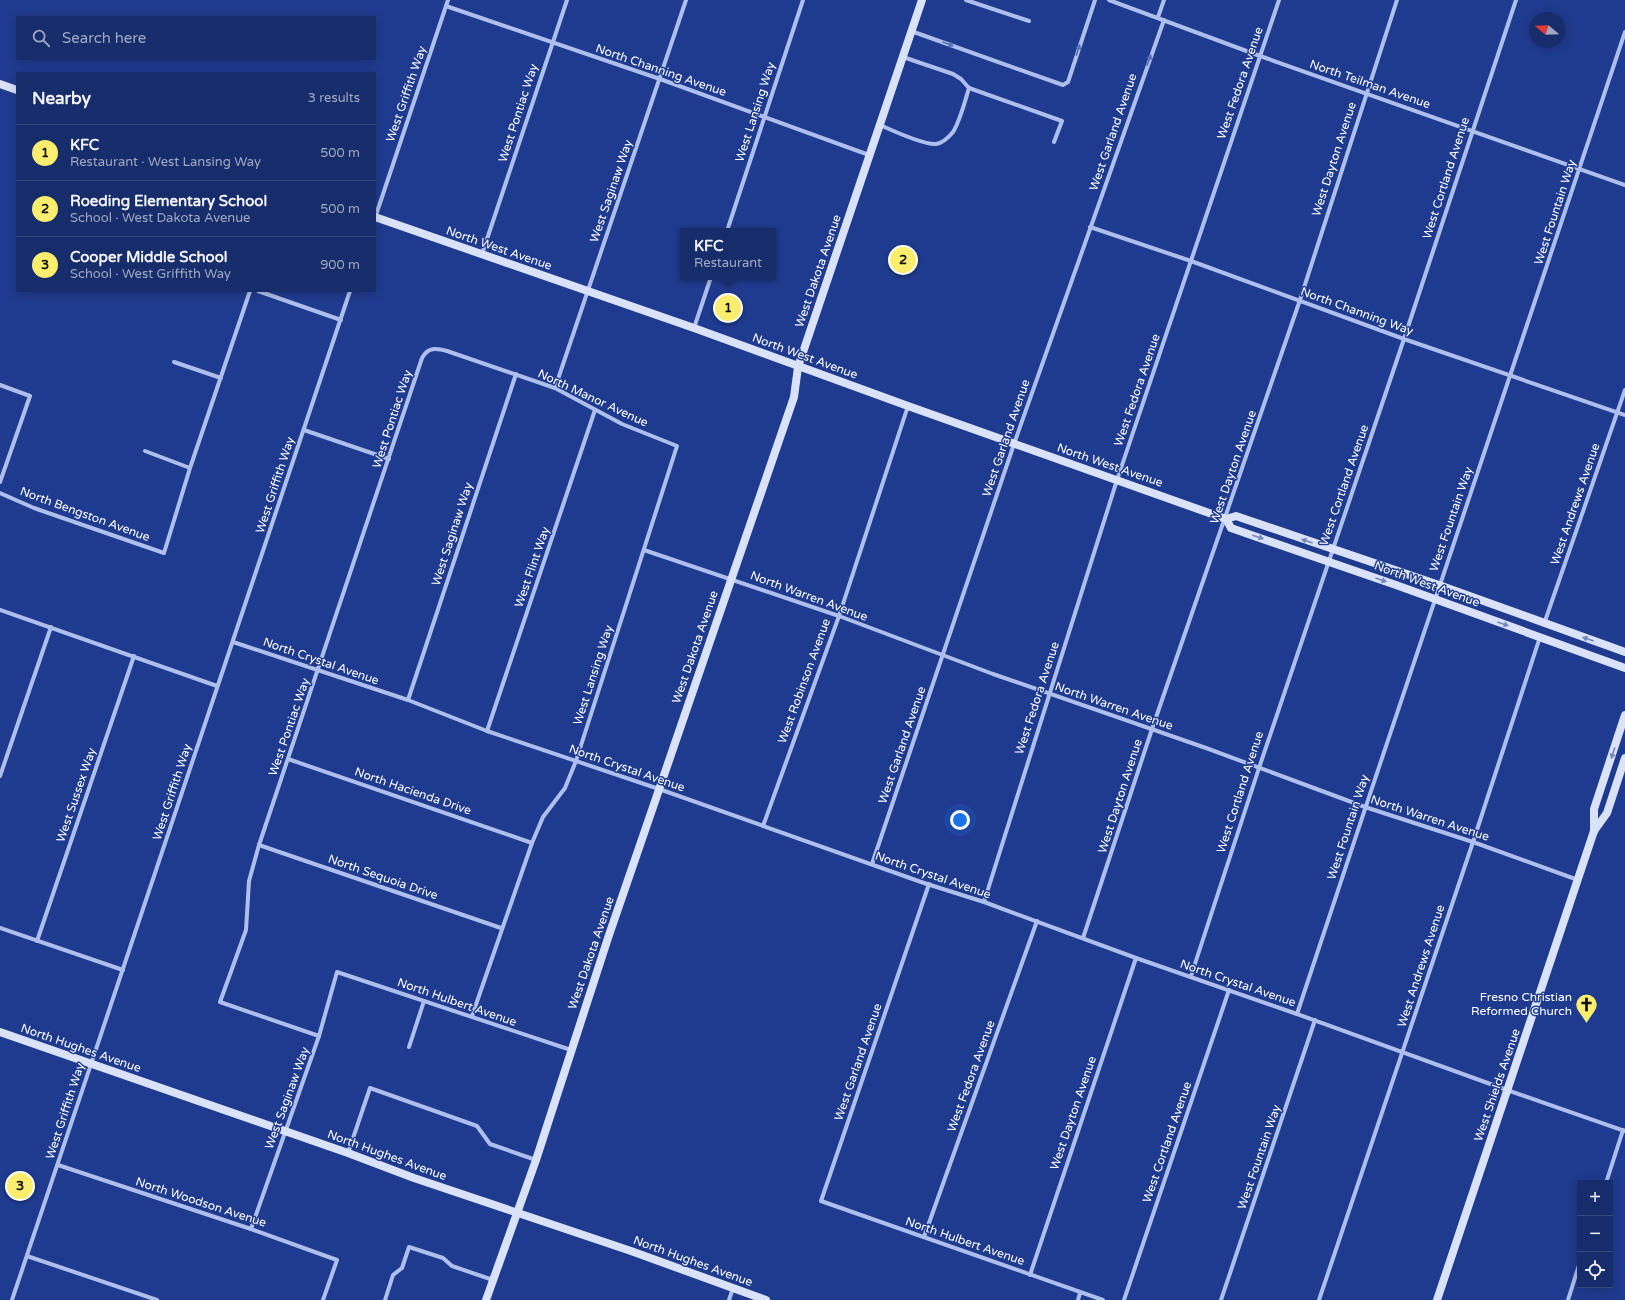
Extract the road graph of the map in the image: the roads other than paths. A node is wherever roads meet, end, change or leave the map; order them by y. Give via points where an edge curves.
1 (448, 0) edge
2 (567, 0) edge
3 (686, 0) edge
4 (804, 0) edge
5 (922, 0) edge
6 (966, 0) edge
7 (1095, 0) edge
8 (1109, 0) edge
9 (1164, 0) edge
10 (1279, 0) edge
11 (1397, 0) edge
12 (1516, 0) edge
13 (446, 6) junction
14 (1158, 17) junction
15 (1164, 20) junction
16 (1029, 21) dead end
17 (911, 31) junction
18 (1625, 32) edge
19 (552, 43) junction
20 (1260, 56) junction
21 (902, 57) junction
22 (660, 79) junction
23 (0, 84) edge
24 (969, 88) junction
25 (16, 90) edge
26 (1366, 92) junction
27 (764, 117) junction
28 (880, 125) junction
29 (1472, 131) junction
30 (1054, 142) dead end
31 (870, 155) junction
32 (1580, 168) junction
33 (1625, 185) edge
34 (376, 214) edge
35 (376, 217) edge
36 (1090, 227) junction
37 (728, 228) edge
38 (481, 255) junction
39 (1191, 261) junction
40 (710, 280) edge
41 (250, 292) edge
42 (261, 292) edge
43 (350, 292) edge
44 (587, 292) junction
45 (1300, 300) junction
46 (341, 320) junction
47 (694, 328) junction
48 (1404, 339) junction
49 (431, 349) joint
50 (174, 362) dead end
51 (798, 367) junction
52 (516, 374) junction
53 (1510, 376) junction
54 (221, 378) junction
55 (0, 385) edge
56 (555, 388) junction
57 (1625, 390) edge
58 (908, 406) junction
59 (595, 410) junction
60 (1618, 413) junction
61 (1625, 415) edge
62 (304, 430) junction
63 (1014, 444) junction
64 (677, 446) joint
65 (145, 452) dead end
66 (389, 459) junction
67 (190, 468) junction
68 (1117, 480) junction
69 (0, 482) edge
70 (0, 493) edge
71 (1226, 519) junction
72 (644, 550) junction
73 (1332, 550) junction
74 (1329, 561) junction
75 (731, 578) junction
76 (1439, 585) junction
77 (1434, 599) junction
78 (0, 610) edge
79 (839, 616) junction
80 (1544, 624) junction
81 (51, 627) junction
82 (1540, 637) junction
83 (233, 642) junction
84 (1625, 652) edge
85 (134, 656) junction
86 (942, 656) junction
87 (1625, 668) edge
88 (318, 671) junction
89 (218, 686) junction
90 (1048, 694) junction
91 (408, 700) junction
92 (1625, 716) edge
93 (1152, 729) junction
94 (487, 731) junction
95 (288, 758) junction
96 (1625, 758) edge
97 (576, 761) junction
98 (1258, 768) junction
99 (0, 776) edge
100 (659, 789) junction
101 (1365, 807) junction
102 (763, 826) junction
103 (1594, 831) junction
104 (1473, 842) junction
105 (532, 843) junction
106 (258, 845) junction
107 (872, 864) junction
108 (1578, 880) junction
109 (928, 884) junction
110 (984, 902) junction
111 (1037, 921) junction
112 (0, 928) edge
113 (502, 928) junction
114 (1083, 938) junction
115 (37, 941) junction
116 (1136, 958) junction
117 (123, 970) junction
118 (337, 972) joint
119 (1191, 976) junction
120 (1229, 990) junction
121 (424, 1001) junction
122 (1297, 1014) junction
123 (472, 1016) junction
124 (1315, 1020) junction
125 (0, 1032) edge
126 (320, 1036) junction
127 (409, 1047) dead end
128 (571, 1050) junction
129 (1403, 1051) junction
130 (91, 1064) junction
131 (1507, 1090) junction
132 (285, 1131) junction
133 (1624, 1131) edge
134 (348, 1153) junction
135 (536, 1160) junction
136 (58, 1165) junction
137 (1607, 1180) edge
138 (821, 1201) joint
139 (517, 1213) junction
140 (251, 1229) junction
141 (924, 1237) junction
142 (27, 1256) junction
143 (1577, 1272) edge
144 (1030, 1275) junction
145 (493, 1280) junction
146 (733, 1288) junction
147 (1080, 1293) junction
148 (12, 1300) edge
149 (157, 1300) edge
150 (323, 1300) edge
151 (385, 1300) edge
152 (486, 1300) edge
153 (729, 1300) edge
154 (766, 1300) edge
155 (1078, 1300) edge
156 (1103, 1300) edge
157 (1124, 1300) edge
158 (1221, 1300) edge
159 (1319, 1300) edge
160 (1437, 1300) edge
161 (1568, 1300) edge

1 - 13 street, West Griffith Way
2 - 19 street, West Pontiac Way
3 - 22 street, West Saginaw Way
4 - 27 street, West Lansing Way
5 - 17 main road, West Dakota Avenue
6 - 16 street
17 -> 7 street via 1063,85 1068,82
8 - 14 street, North Teilman Avenue
9 - 14 street
10 - 20 street, West Fedora Avenue
11 - 26 street, West Dayton Avenue
12 - 29 street, West Cortland Avenue
13 - 19 street, North Channing Avenue
13 - 34 street, West Griffith Way
14 - 15 street, North Teilman Avenue
15 - 20 street, North Teilman Avenue
36 -> 15 street, West Garland Avenue
17 - 21 main road, West Dakota Avenue
18 - 32 street, West Fountain Way
19 - 22 street, North Channing Avenue
19 - 38 street, West Pontiac Way
20 - 26 street, North Teilman Avenue
20 - 39 street, West Fedora Avenue
21 - 24 street via 953,74
21 - 28 main road, West Dakota Avenue
22 - 27 street, North Channing Avenue
22 - 44 street, West Saginaw Way
23 - 25 main road
24 - 28 street via 956,127 940,142 926,143
24 - 30 street via 1062,121
26 - 29 street, North Teilman Avenue
26 - 45 street, West Dayton Avenue
27 - 31 street, North Channing Avenue
27 - 37 street, West Lansing Way
28 - 31 main road, West Dakota Avenue
29 - 32 street, North Teilman Avenue
29 - 48 street, West Cortland Avenue
31 - 51 main road, West Dakota Avenue
32 - 33 street, North Teilman Avenue
32 - 53 street, West Fountain Way
35 - 38 main road, North West Avenue
36 - 39 street, North Channing Way
36 - 63 street, West Garland Avenue
38 - 44 main road, North West Avenue
39 - 45 street, North Channing Way
39 - 68 street, West Fedora Avenue
40 - 47 street
41 - 54 street
42 - 46 street
43 - 46 street, West Griffith Way
44 - 47 main road, North West Avenue
44 - 56 street, West Saginaw Way
45 - 48 street, North Channing Way
45 - 71 street, West Dayton Avenue
46 - 62 street, West Griffith Way
47 - 51 main road, North West Avenue
48 - 53 street, North Channing Way
48 - 73 street, West Cortland Avenue
49 - 52 street, North Manor Avenue via 440,349
49 - 66 street, West Pontiac Way via 422,358
50 - 54 street
51 - 58 main road, North West Avenue
51 - 75 main road, West Dakota Avenue via 794,397
52 - 56 street, North Manor Avenue
52 - 91 street, West Saginaw Way
53 - 60 street, North Channing Way
53 - 76 street, West Fountain Way
54 - 67 street
55 - 69 street via 30,396
56 - 59 street, North Manor Avenue
57 - 60 street, West Andrews Avenue
58 - 63 main road, North West Avenue
58 - 79 street, West Robinson Avenue
59 - 64 street, North Manor Avenue
59 - 94 street, West Flint Way
60 - 61 street
60 - 80 street, West Andrews Avenue
62 - 66 street
62 - 83 street, West Griffith Way
63 - 68 main road, North West Avenue
63 - 86 street, West Garland Avenue
64 - 72 street, West Lansing Way
65 - 67 street
66 - 88 street, West Pontiac Way
67 - 70 street, North Bengston Avenue via 164,553 34,508
68 - 71 main road, North West Avenue
68 - 90 street, West Fedora Avenue
73 -> 71 main road, North West Avenue via 1236,516
71 -> 74 main road, North West Avenue via 1231,528
71 - 93 street, West Dayton Avenue
72 - 75 street, North Warren Avenue
72 - 97 street, West Lansing Way
73 - 74 street, West Cortland Avenue
73 - 76 main road, North West Avenue
74 -> 77 main road, North West Avenue
74 - 98 street, West Cortland Avenue
75 - 79 street, North Warren Avenue
75 - 100 main road, West Dakota Avenue
76 - 77 street, West Fountain Way
76 - 80 main road, North West Avenue
77 -> 82 main road, North West Avenue
77 - 101 street, West Fountain Way
78 - 81 street
79 - 86 street, North Warren Avenue
79 - 102 street, West Robinson Avenue
84 -> 80 main road, North West Avenue
81 - 85 street
81 - 99 street
82 - 87 main road, North West Avenue
82 - 104 street, West Andrews Avenue
83 - 88 street, North Crystal Avenue
83 - 89 street, West Griffith Way
85 - 89 street
85 - 115 street, West Sussex Way
86 - 90 street, North Warren Avenue
86 - 107 street, West Garland Avenue
88 - 91 street, North Crystal Avenue
88 - 95 street, West Pontiac Way
89 - 117 street, West Griffith Way
90 - 93 street, North Warren Avenue
90 - 110 street, West Fedora Avenue
91 - 94 street, North Crystal Avenue
92 -> 103 main road, West Shields Avenue via 1594,809
93 - 98 street, North Warren Avenue
93 - 114 street, West Dayton Avenue
94 - 97 street, North Crystal Avenue
95 - 105 street, North Hacienda Drive
95 - 106 street, West Pontiac Way
96 - 103 main road, West Shields Avenue via 1607,813
97 - 100 street, North Crystal Avenue
97 - 105 street, West Lansing Way via 565,788 543,817
98 - 101 street, North Warren Avenue
98 - 119 street, West Cortland Avenue
100 - 102 street, North Crystal Avenue
100 - 128 main road, West Dakota Avenue
101 - 104 street, North Warren Avenue
101 - 122 street, West Fountain Way
102 - 107 street, North Crystal Avenue
103 - 108 main road, West Shields Avenue
104 - 108 street, North Warren Avenue
104 - 129 street, West Andrews Avenue
105 - 113 street, West Lansing Way
106 - 113 street, North Sequoia Drive
106 - 126 street, West Pontiac Way via 249,881 246,930 220,1002
107 - 109 street, North Crystal Avenue
108 - 131 main road, West Shields Avenue
109 - 110 street, North Crystal Avenue
109 - 138 street, West Garland Avenue
110 - 111 street, North Crystal Avenue
111 - 114 street, North Crystal Avenue
111 - 141 street, West Fedora Avenue
112 - 115 street
113 - 123 street, West Lansing Way
114 - 116 street, North Crystal Avenue
115 - 117 street
116 - 119 street, North Crystal Avenue
116 - 144 street, West Dayton Avenue
117 - 130 street, West Griffith Way
118 - 121 street, North Hulbert Avenue
118 - 126 street, West Saginaw Way
119 - 120 street, North Crystal Avenue
120 - 122 street, North Crystal Avenue
120 - 157 street, West Cortland Avenue
121 - 123 street, North Hulbert Avenue
121 - 127 street
122 - 124 street, North Crystal Avenue
123 - 128 street, North Hulbert Avenue
124 - 129 street, North Crystal Avenue
124 - 158 street, West Fountain Way
125 - 130 main road, North Hughes Avenue
126 - 132 street, West Saginaw Way
128 - 135 main road, West Dakota Avenue
129 - 131 street, North Crystal Avenue
129 - 159 street, West Andrews Avenue
130 - 132 main road, North Hughes Avenue
130 - 136 street, West Griffith Way
131 - 133 street, North Crystal Avenue
131 - 160 main road, West Shields Avenue
132 - 134 main road, North Hughes Avenue
132 - 140 street, West Saginaw Way
133 - 137 street
134 - 135 street via 370,1088 477,1126 490,1144
134 - 139 main road, North Hughes Avenue
135 - 139 main road, West Dakota Avenue
136 - 140 street, North Woodson Avenue
136 - 142 street, West Griffith Way
138 - 141 street, North Hulbert Avenue
139 - 145 main road, West Dakota Avenue
139 - 146 main road, North Hughes Avenue
140 - 150 street, North Woodson Avenue via 337,1260
141 - 144 street, North Hulbert Avenue
142 - 148 street, West Griffith Way
142 - 149 street
143 - 161 street
144 - 147 street, North Hulbert Avenue
145 - 151 street via 452,1266 444,1258 410,1247 402,1268 393,1275
145 - 152 main road, West Dakota Avenue
146 - 153 street
146 - 154 main road, North Hughes Avenue
147 - 155 street
147 - 156 street, North Hulbert Avenue

